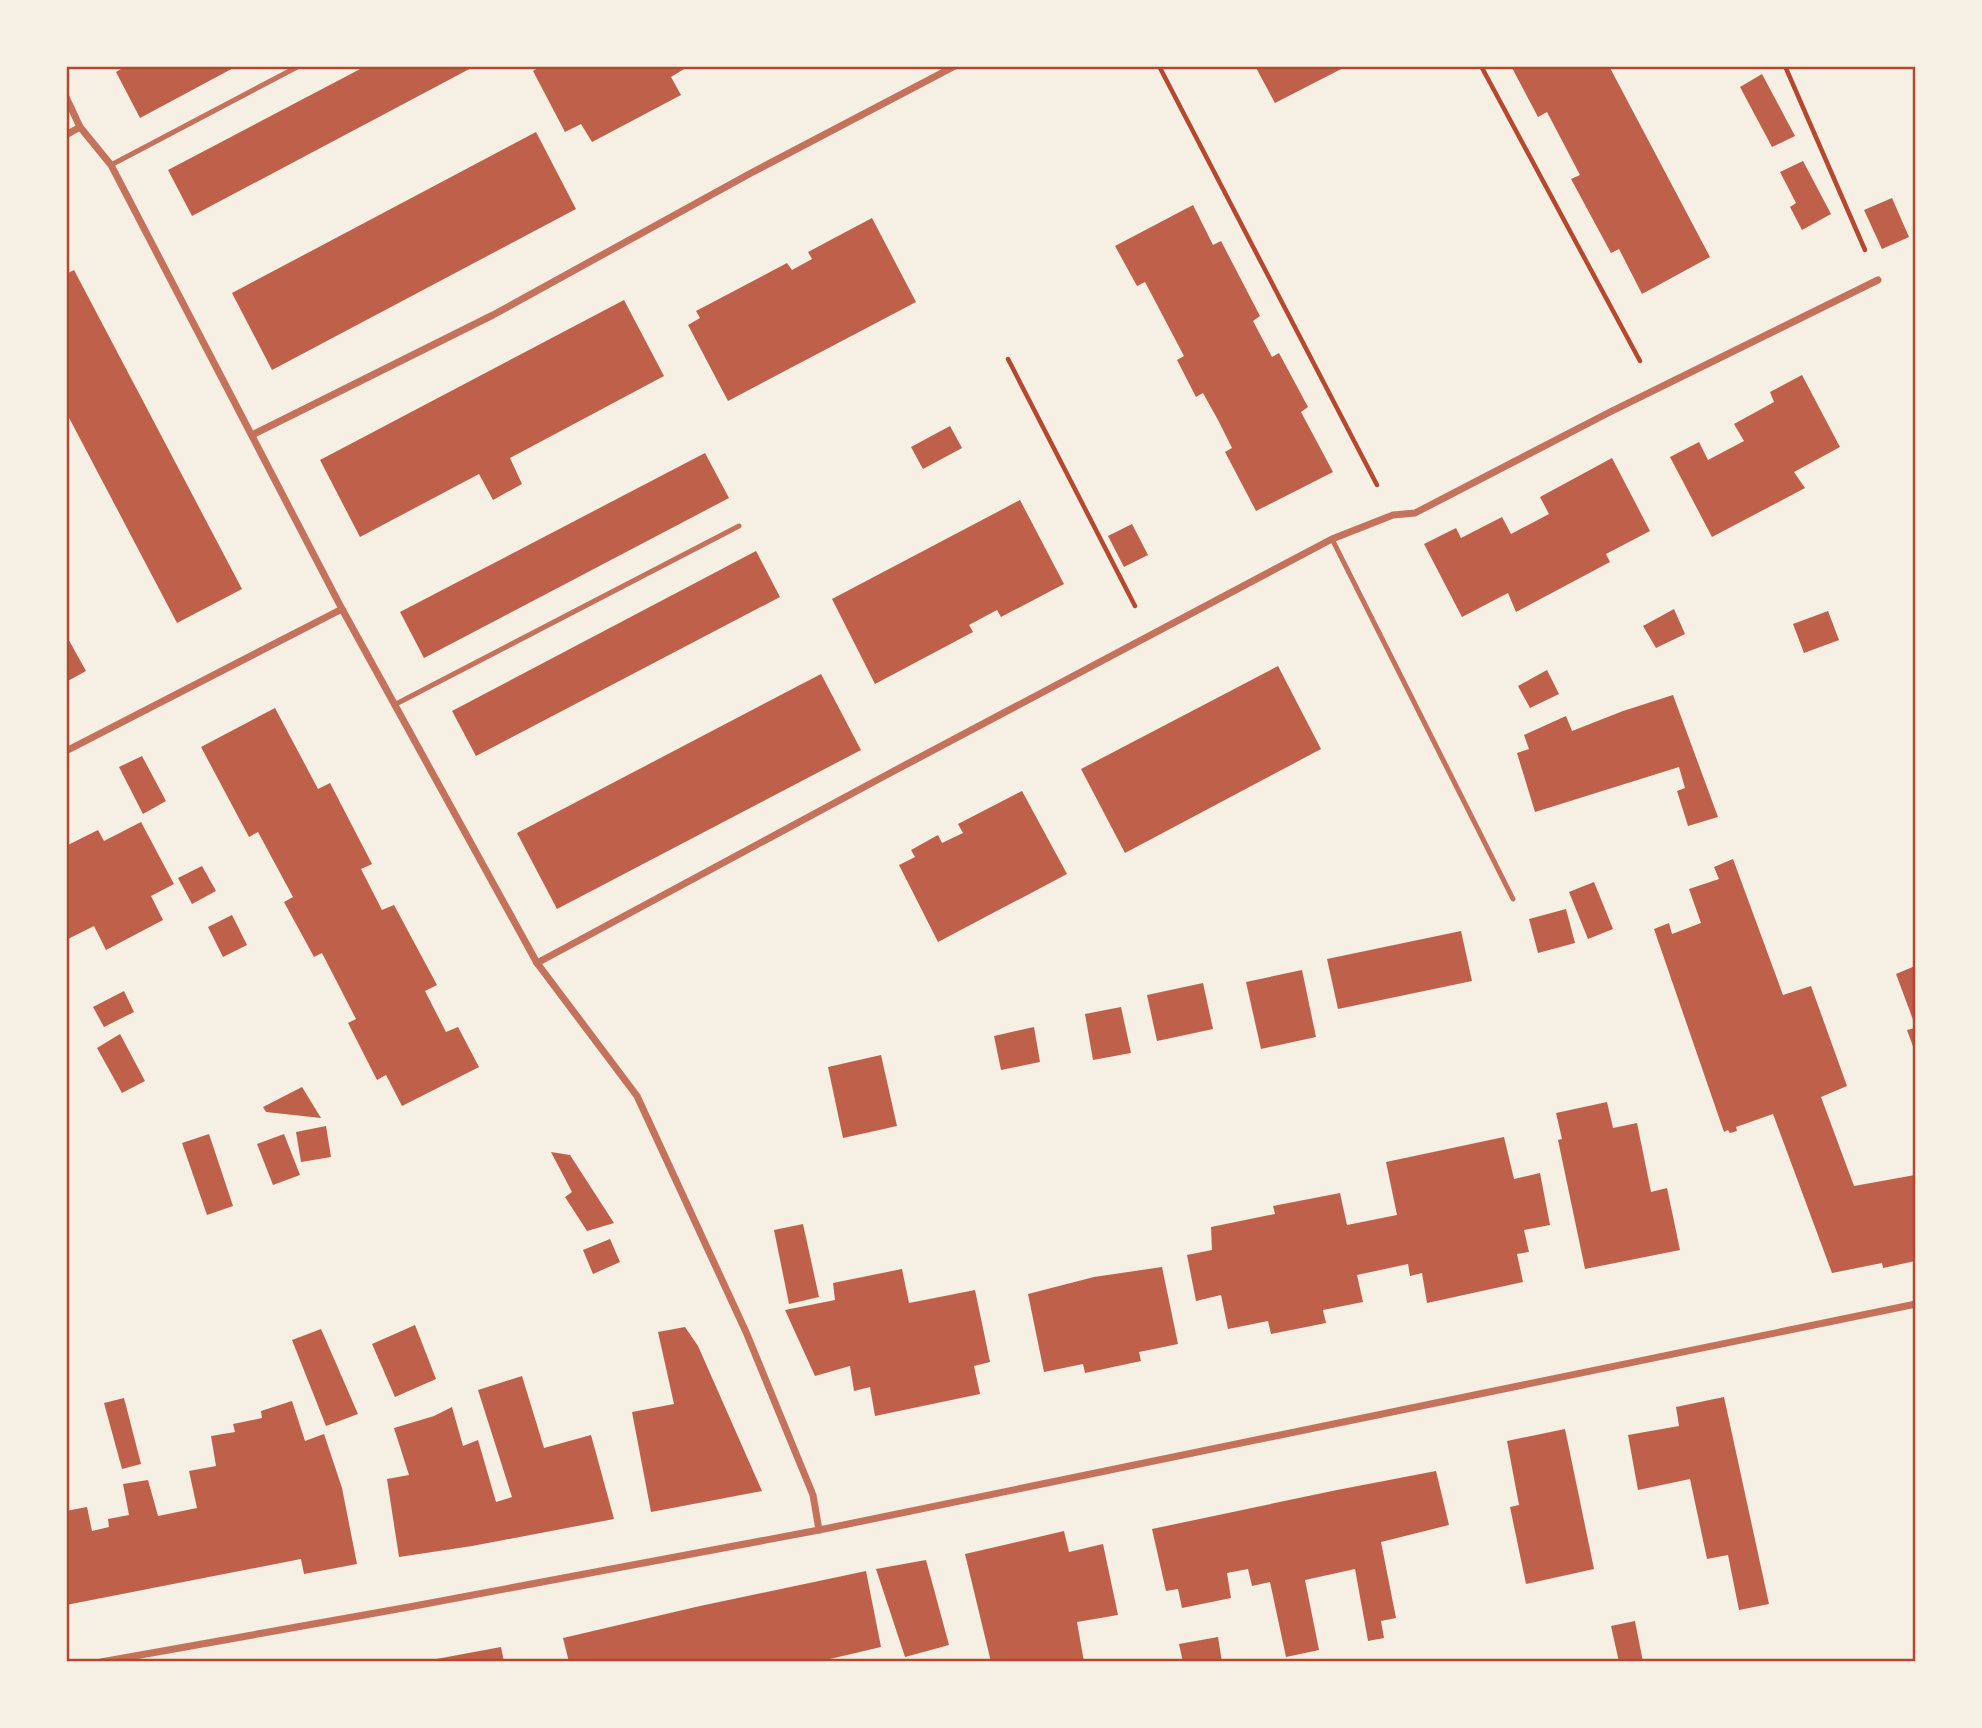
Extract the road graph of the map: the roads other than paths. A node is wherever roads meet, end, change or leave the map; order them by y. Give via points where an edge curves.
1 (299, 66) edge
2 (955, 66) edge
3 (66, 97) edge
4 (80, 127) junction
5 (66, 135) edge
6 (111, 165) junction
7 (1878, 279) road end
8 (252, 435) junction
9 (739, 526) dead end
10 (1332, 539) junction
11 (342, 609) junction
12 (394, 705) junction
13 (66, 751) edge
14 (1513, 899) dead end
15 (537, 963) junction
16 (1916, 1304) edge
17 (820, 1530) junction
18 (101, 1661) edge

1 - 6 lane
2 - 8 street via 493,315
3 - 4 street
4 - 5 street
4 - 6 street
6 - 8 street
7 - 10 street via 1415,513 1393,515
8 - 11 street
9 - 12 lane
10 - 14 lane
10 - 15 street
11 - 12 street
11 - 13 street
12 - 15 street
15 - 17 street via 637,1096 746,1332 813,1495
16 - 17 street
17 - 18 street

